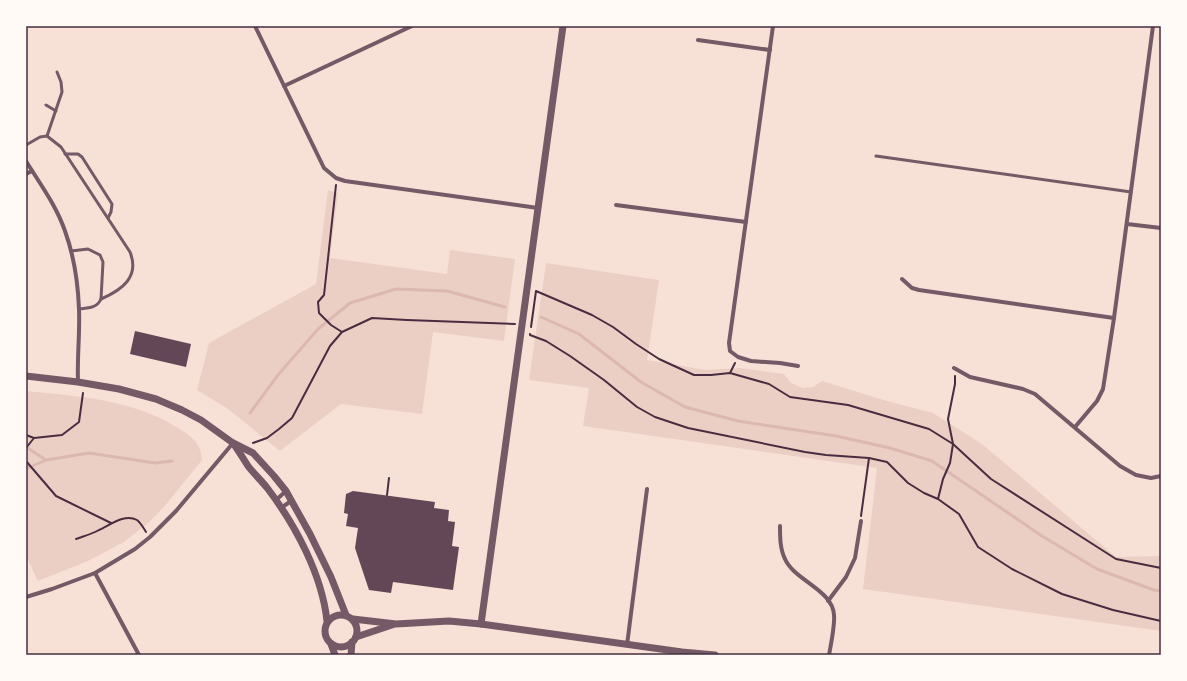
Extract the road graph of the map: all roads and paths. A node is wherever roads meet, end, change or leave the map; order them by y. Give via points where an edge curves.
1 (255, 26) edge
2 (412, 26) edge
3 (563, 26) edge
4 (773, 26) edge
5 (1153, 26) edge
6 (698, 40) dead end
7 (770, 50) junction
8 (57, 72) dead end
9 (284, 86) junction
10 (46, 105) dead end
11 (56, 111) junction
12 (47, 136) junction
13 (26, 145) edge
14 (65, 154) junction
15 (876, 156) dead end
16 (26, 161) edge
17 (32, 171) junction
18 (26, 174) edge
19 (336, 178) junction
20 (1131, 192) junction
21 (616, 205) dead end
22 (538, 208) junction
23 (108, 218) junction
24 (746, 222) junction
25 (1127, 224) junction
26 (1161, 228) edge
27 (72, 251) junction
28 (902, 279) dead end
29 (101, 298) junction
30 (79, 309) junction
31 (1114, 318) junction
32 (510, 324) dead end
33 (532, 325) dead end
34 (342, 332) junction
35 (530, 335) dead end
36 (738, 357) junction
37 (798, 366) dead end
38 (954, 368) joint
39 (730, 372) junction
40 (26, 376) edge
41 (78, 382) junction
42 (83, 393) dead end
43 (1075, 427) junction
44 (26, 435) edge
45 (34, 438) junction
46 (235, 444) junction
47 (953, 444) junction
48 (26, 448) edge
49 (869, 458) junction
50 (27, 462) edge
51 (1161, 476) edge
52 (389, 478) dead end
53 (647, 490) dead end
54 (286, 491) junction
55 (387, 495) dead end
56 (938, 499) junction
57 (276, 500) junction
58 (292, 501) junction
59 (281, 508) junction
60 (861, 521) joint
61 (111, 523) junction
62 (780, 526) dead end
63 (150, 536) junction
64 (76, 539) dead end
65 (1161, 568) edge
66 (94, 572) junction
67 (26, 597) edge
68 (828, 601) junction
69 (346, 615) junction
70 (353, 620) junction
71 (327, 621) junction
72 (1161, 621) edge
73 (396, 624) junction
74 (481, 624) junction
75 (354, 640) junction
76 (332, 644) junction
77 (627, 644) junction
78 (139, 655) edge
79 (335, 655) edge
80 (351, 655) edge
81 (715, 655) edge
82 (829, 655) edge

1 - 9 street
2 - 9 street
3 - 22 street
4 - 7 street
5 - 20 street
6 - 7 street
7 - 24 street
8 - 11 lane via 62,92
9 - 19 street via 324,168
10 - 11 lane
11 - 12 lane
12 - 13 lane
12 - 14 lane via 60,146
14 - 23 lane
14 - 23 lane via 78,154 82,157 112,204
15 - 20 lane
16 - 17 street
17 - 18 street
17 - 27 street via 56,210
19 - 22 street
19 - 34 path via 324,296 318,302 319,313
20 - 25 street
21 - 24 street
22 - 74 street
23 - 29 lane via 130,252 133,266 128,282
24 - 36 street via 729,343 730,351
25 - 26 street
25 - 31 street
27 - 29 lane via 88,249 100,255 103,262
27 - 30 street
28 - 31 street via 912,288 919,290
29 - 30 lane via 96,306
30 - 41 street
31 - 43 street via 1104,389
32 - 34 path via 372,318
33 - 39 path via 536,291 592,315 659,359 694,375
34 - 46 path via 330,346 292,418 267,438 256,443
35 - 49 path via 546,341 570,356 637,407 655,417 688,428 805,452 826,456
36 - 37 street via 751,361
36 - 39 path
38 - 43 street via 970,377 1023,388 1035,394
38 - 47 path via 955,384 948,419
39 - 47 path via 769,384 790,397 848,405 929,429
40 - 41 street
41 - 46 street via 119,389 167,403 201,420
42 - 45 path via 79,422 62,435
43 - 51 street via 1120,466 1136,475 1151,478
44 - 45 path
45 - 48 path
46 - 54 street via 253,453
46 - 57 street
46 - 63 street via 176,511
47 - 56 path via 950,463
47 - 65 path via 991,479 1116,559
49 - 56 path via 887,462 908,483
49 - 60 path
50 - 61 path via 56,496
52 - 55 path
53 - 77 street
54 - 57 street
54 - 58 street
56 - 72 path via 959,514 978,546 1012,569 1062,594 1113,610
57 - 59 street
58 - 59 street
58 - 69 street via 331,577
59 - 71 street via 313,566 324,599
60 - 68 street via 855,558 846,577
61 - 63 path via 129,518 138,521
61 - 64 path
62 - 68 street via 781,548 785,560
63 - 66 street via 135,549
66 - 67 street
66 - 78 street
68 - 82 street via 833,608 834,616
69 - 70 street
69 - 71 street via 335,615
70 - 73 street
70 - 75 street via 357,628
71 - 76 street via 325,636
73 - 74 street
73 - 75 street
74 - 77 street
75 - 76 street via 348,646 337,647
75 - 80 street
76 - 79 street
77 - 81 street

